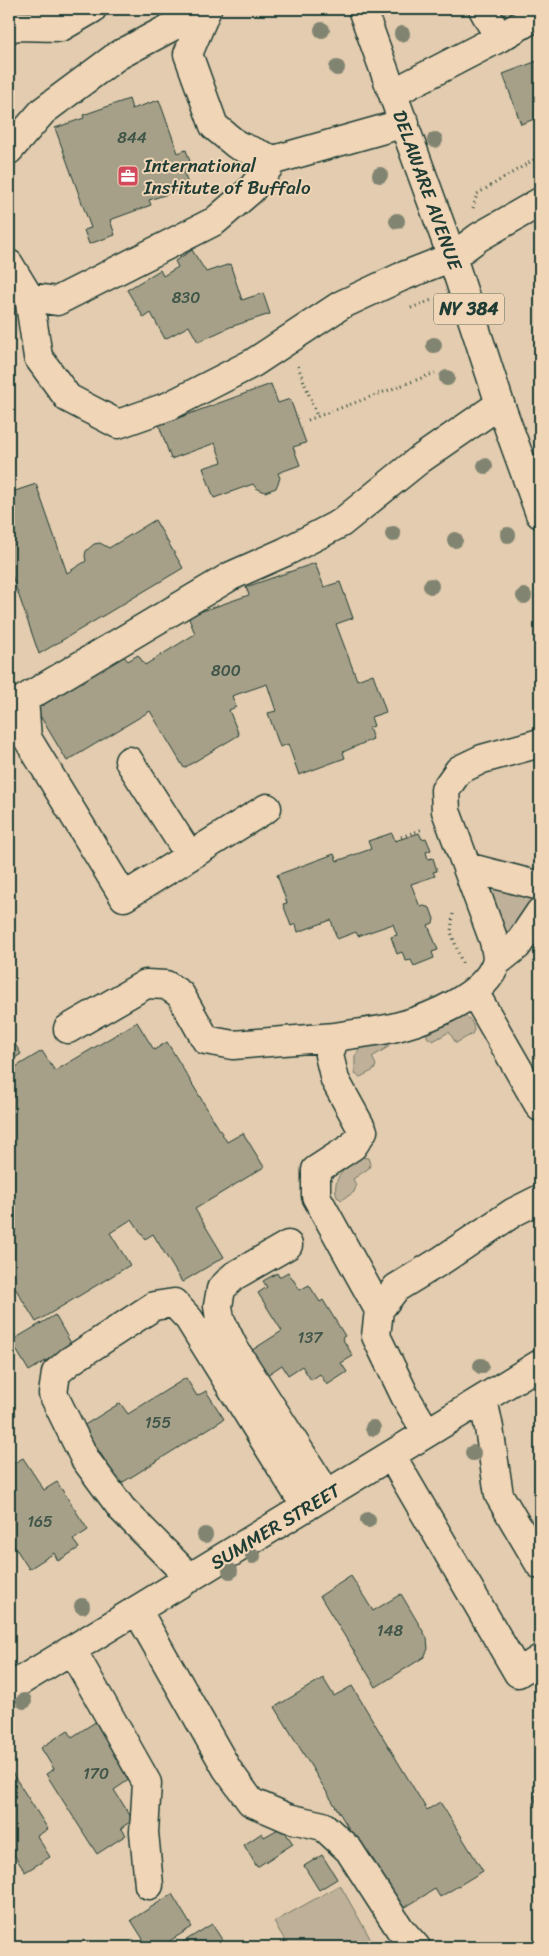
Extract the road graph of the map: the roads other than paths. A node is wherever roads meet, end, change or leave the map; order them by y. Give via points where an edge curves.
1 (92, 9) edge
2 (205, 9) edge
3 (483, 9) edge
4 (364, 10) edge
5 (540, 14) edge
6 (11, 27) edge
7 (499, 38) junction
8 (393, 93) junction
9 (405, 123) junction
10 (9, 150) edge
11 (274, 160) junction
12 (540, 202) edge
13 (452, 257) junction
14 (9, 264) edge
15 (29, 297) junction
16 (500, 404) junction
17 (540, 514) edge
18 (540, 743) edge
19 (129, 760) dead end
20 (267, 808) dead end
21 (190, 856) junction
22 (466, 867) junction
23 (540, 886) edge
24 (540, 912) edge
25 (497, 962) junction
26 (474, 992) junction
27 (68, 1029) dead end
28 (335, 1037) junction
29 (540, 1107) edge
30 (540, 1199) edge
31 (288, 1245) dead end
32 (378, 1310) junction
33 (540, 1364) edge
34 (483, 1399) junction
35 (428, 1433) junction
36 (390, 1455) junction
37 (317, 1501) junction
38 (540, 1565) edge
39 (190, 1578) junction
40 (137, 1610) junction
41 (72, 1650) junction
42 (529, 1666) edge
43 (9, 1688) edge
44 (148, 1885) dead end
45 (416, 1947) edge

1 - 6 street via 61,27
2 - 10 street via 117,56 43,111
2 - 11 street via 188,54 214,126 237,145
3 - 7 street
4 - 8 street, DELAWARE AVENUE / NY 384
5 - 7 street
7 - 8 street
8 - 9 street, DELAWARE AVENUE / NY 384
9 - 11 street
9 - 13 street, DELAWARE AVENUE / NY 384
11 - 15 street via 251,190 214,221 57,301
12 - 13 street
13 - 15 street via 341,305 253,363 169,406 118,424 68,398 38,357
13 - 16 street, DELAWARE AVENUE / NY 384
14 - 15 street
16 - 17 street, DELAWARE AVENUE / NY 384
16 - 21 street via 419,460 341,523 231,576 24,699 27,738 124,897
18 - 22 street via 482,759 459,770 445,790 438,819
19 - 21 street
20 - 21 street
22 - 23 street
22 - 25 street via 494,941
24 - 25 street via 517,946
25 - 26 street
26 - 28 street via 440,1011 399,1026
26 - 29 street
27 - 28 street via 146,984 166,985 180,994 206,1040 233,1045
28 - 32 street via 329,1055 335,1080 363,1131 353,1146 316,1170 316,1196
30 - 32 street via 514,1212 396,1288
31 - 37 street via 234,1276 221,1289 218,1306 220,1320 235,1350
32 - 35 street via 376,1336 405,1396
33 - 34 street, SUMMER STREET
34 - 35 street, SUMMER STREET
34 - 38 street via 499,1495
35 - 36 street, SUMMER STREET
36 - 37 street, SUMMER STREET
36 - 42 street
37 - 39 street, SUMMER STREET
37 - 39 street via 189,1319 174,1303 154,1306 56,1373 53,1394 77,1444 105,1488
39 - 40 street, SUMMER STREET
40 - 41 street, SUMMER STREET
40 - 45 street via 227,1769 251,1802 288,1818 323,1826 349,1850 400,1929
41 - 43 street, SUMMER STREET
41 - 44 street via 147,1783 144,1832

